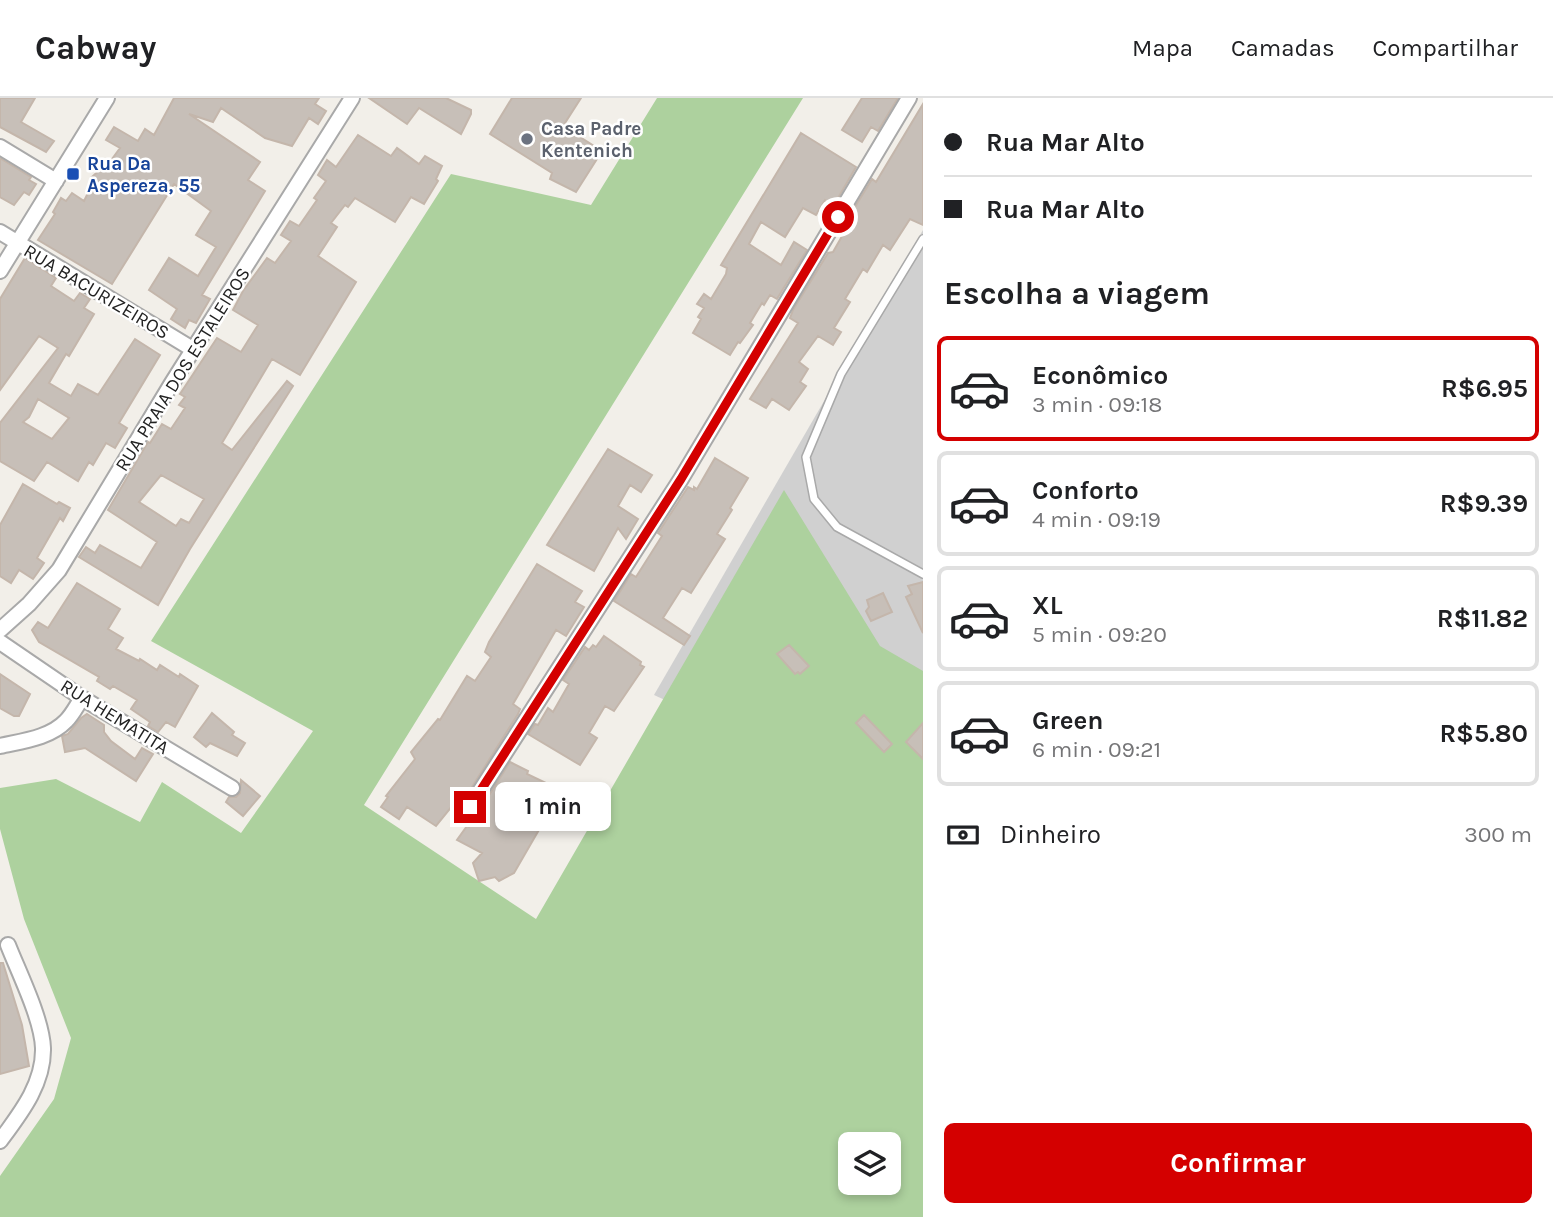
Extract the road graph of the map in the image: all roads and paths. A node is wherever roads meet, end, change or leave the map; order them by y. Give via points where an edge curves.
1 (107, 98) edge
2 (352, 98) edge
3 (909, 98) edge
4 (0, 147) edge
5 (56, 181) junction
6 (0, 232) edge
7 (923, 239) edge
8 (18, 243) junction
9 (0, 271) edge
10 (194, 349) junction
11 (923, 574) edge
12 (0, 630) edge
13 (0, 642) edge
14 (82, 698) junction
15 (0, 746) edge
16 (232, 788) dead end
17 (470, 807) dead end
18 (8, 945) dead end
19 (0, 1141) edge

1 - 5 street
2 - 10 street, RUA PRAIA DOS ESTALEIROS
3 - 17 street via 681,479
4 - 5 street
5 - 8 street
6 - 8 street, RUA BACURIZEIROS
7 - 11 lane via 841,374 807,457 814,499 838,527
8 - 9 street
8 - 10 street, RUA BACURIZEIROS
10 - 12 street, RUA PRAIA DOS ESTALEIROS via 58,570
13 - 14 street, RUA HEMATITA
14 - 15 street via 56,729
14 - 16 street, RUA HEMATITA
18 - 19 street via 43,1049 31,1096

